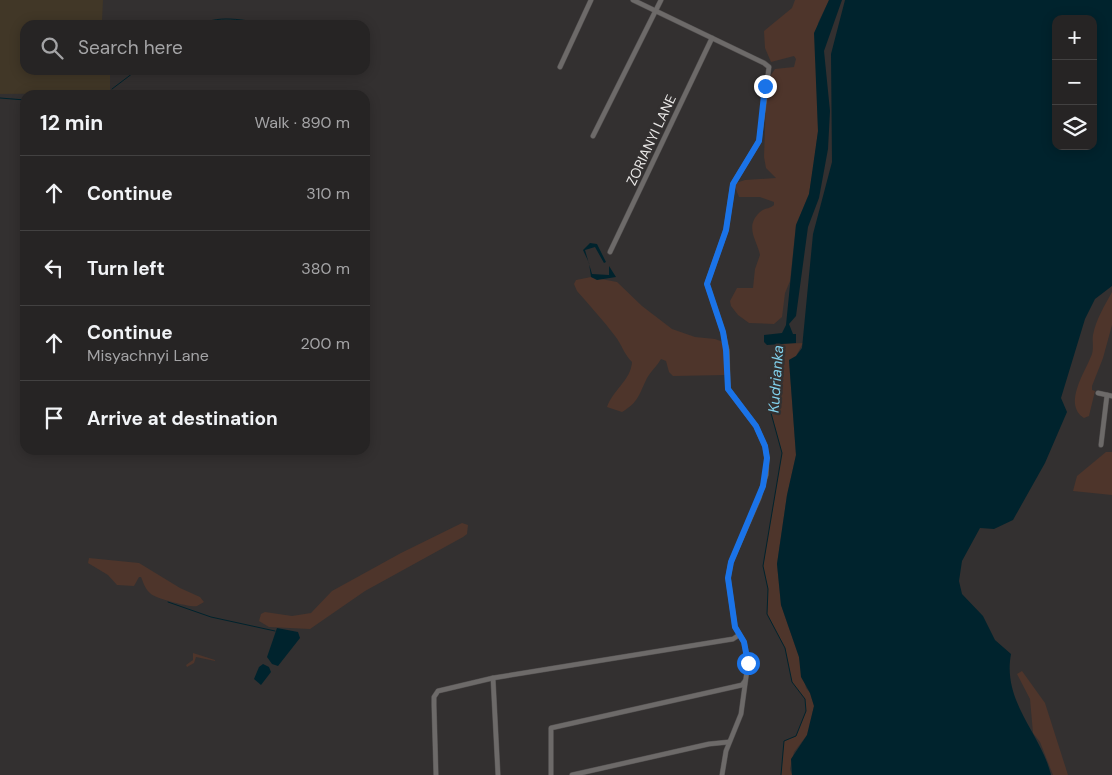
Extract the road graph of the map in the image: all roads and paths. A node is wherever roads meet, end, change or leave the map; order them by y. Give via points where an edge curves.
1 (591, 0) edge
2 (633, 0) edge
3 (661, 0) edge
4 (656, 11) junction
5 (712, 38) junction
6 (560, 67) dead end
7 (594, 136) dead end
8 (610, 252) dead end
9 (1098, 393) dead end
10 (1109, 395) edge
11 (1101, 445) dead end
12 (739, 635) junction
13 (493, 678) junction
14 (746, 680) junction
15 (729, 742) junction
16 (436, 775) edge
17 (498, 775) edge
18 (551, 775) edge
19 (572, 775) edge
20 (722, 775) edge

1 - 6 street
2 - 4 street
3 - 4 street
4 - 5 street
4 - 7 street
5 - 8 street, ZORIANYI LANE
5 - 12 street via 769,67 759,141 733,184 722,243 708,278 708,288 723,332 728,389 756,426 767,458 763,486 731,562 728,578 730,607
9 - 10 street
10 - 11 street
12 - 13 street via 733,639 645,655
12 - 14 street via 748,654
13 - 16 street via 438,691 434,697
13 - 17 street
14 - 15 street via 741,714
14 - 18 street via 742,685 551,728
15 - 19 street
15 - 20 street

